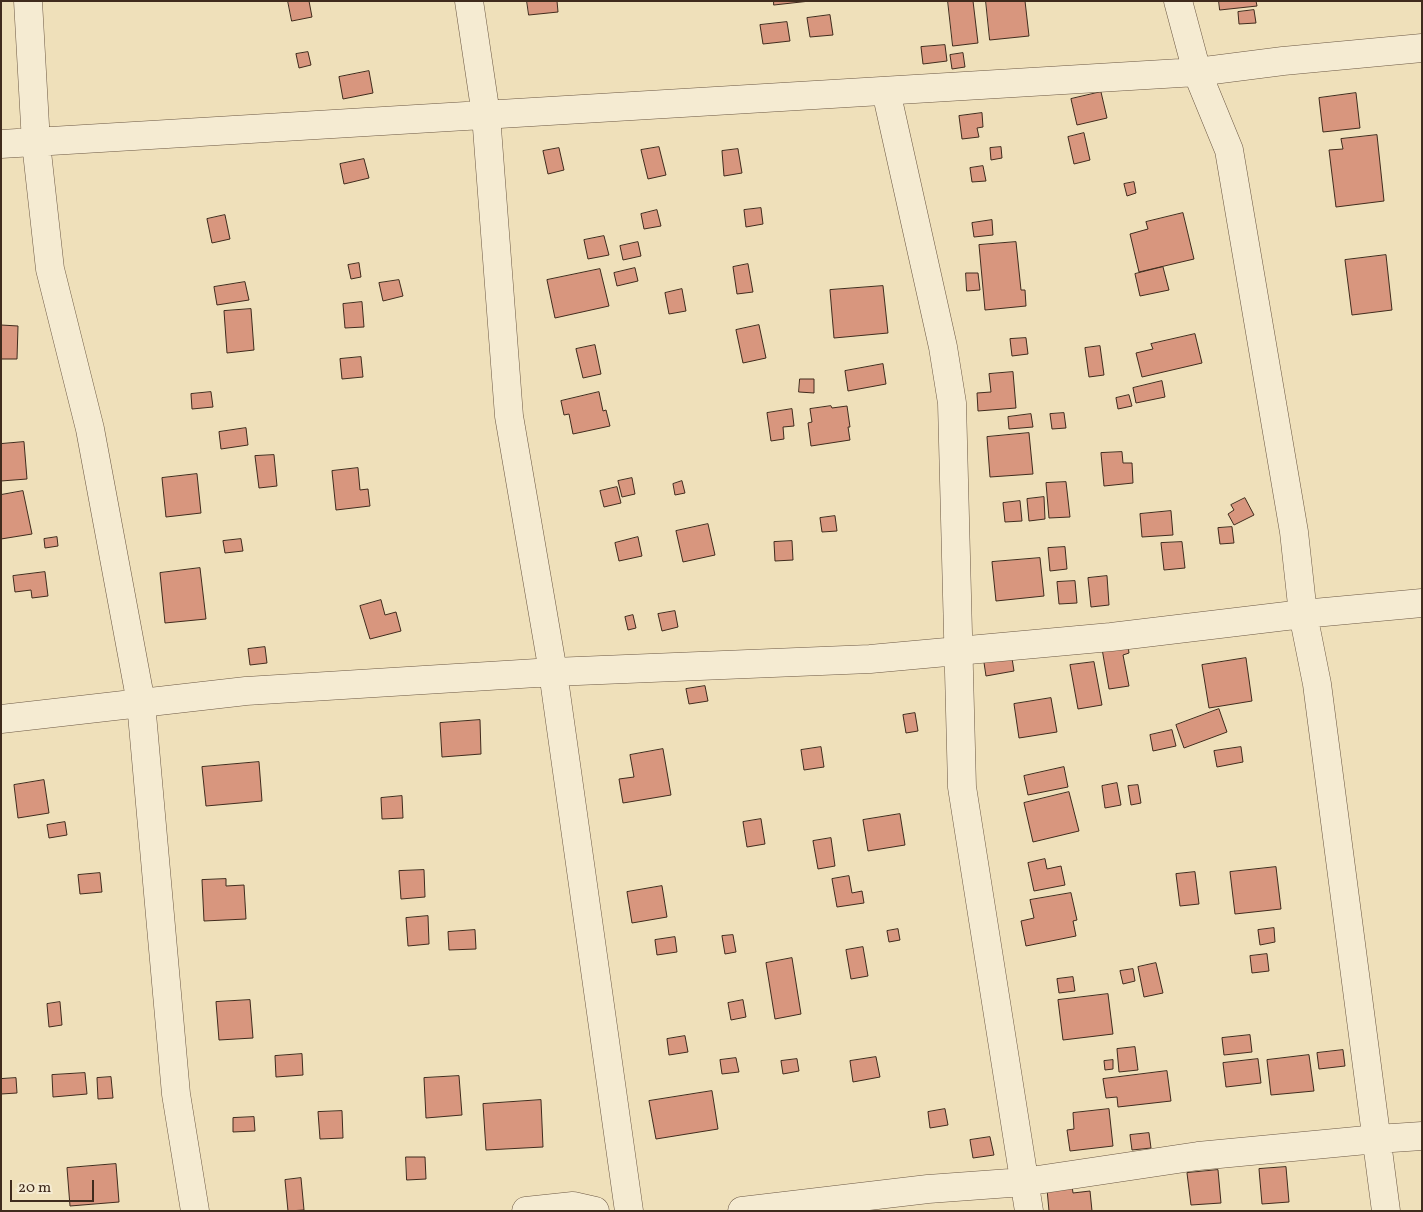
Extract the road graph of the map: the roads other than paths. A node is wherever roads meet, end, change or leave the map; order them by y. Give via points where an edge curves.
1 (28, 1) edge
2 (469, 1) edge
3 (1178, 1) edge
4 (1422, 48) edge
5 (1197, 72) junction
6 (886, 91) junction
7 (486, 115) junction
8 (36, 143) junction
9 (1, 144) edge
10 (1422, 603) edge
11 (1303, 614) junction
12 (957, 651) junction
13 (552, 672) junction
14 (141, 703) junction
15 (1, 719) edge
16 (1422, 1136) edge
17 (1377, 1138) junction
18 (1024, 1182) junction
19 (195, 1211) edge
20 (526, 1211) edge
21 (595, 1211) edge
22 (629, 1211) edge
23 (742, 1211) edge
24 (1029, 1211) edge
25 (1386, 1211) edge

1 - 8 street
2 - 7 street
3 - 5 street
4 - 5 street
5 - 6 street
5 - 11 street via 1229,150 1294,532
6 - 7 street
6 - 12 street via 943,347 952,403
7 - 8 street
7 - 13 street via 509,416
8 - 9 street
8 - 14 street via 50,269 90,429
10 - 11 street
11 - 12 street via 1111,638
11 - 17 street via 1317,684
12 - 13 street via 870,659
12 - 18 street via 962,787
13 - 14 street via 246,691
13 - 22 street
14 - 15 street
14 - 19 street via 176,1094
16 - 17 street
17 - 18 street via 1198,1156
17 - 25 street
18 - 23 street via 928,1189
18 - 24 street
20 - 21 street via 573,1206

